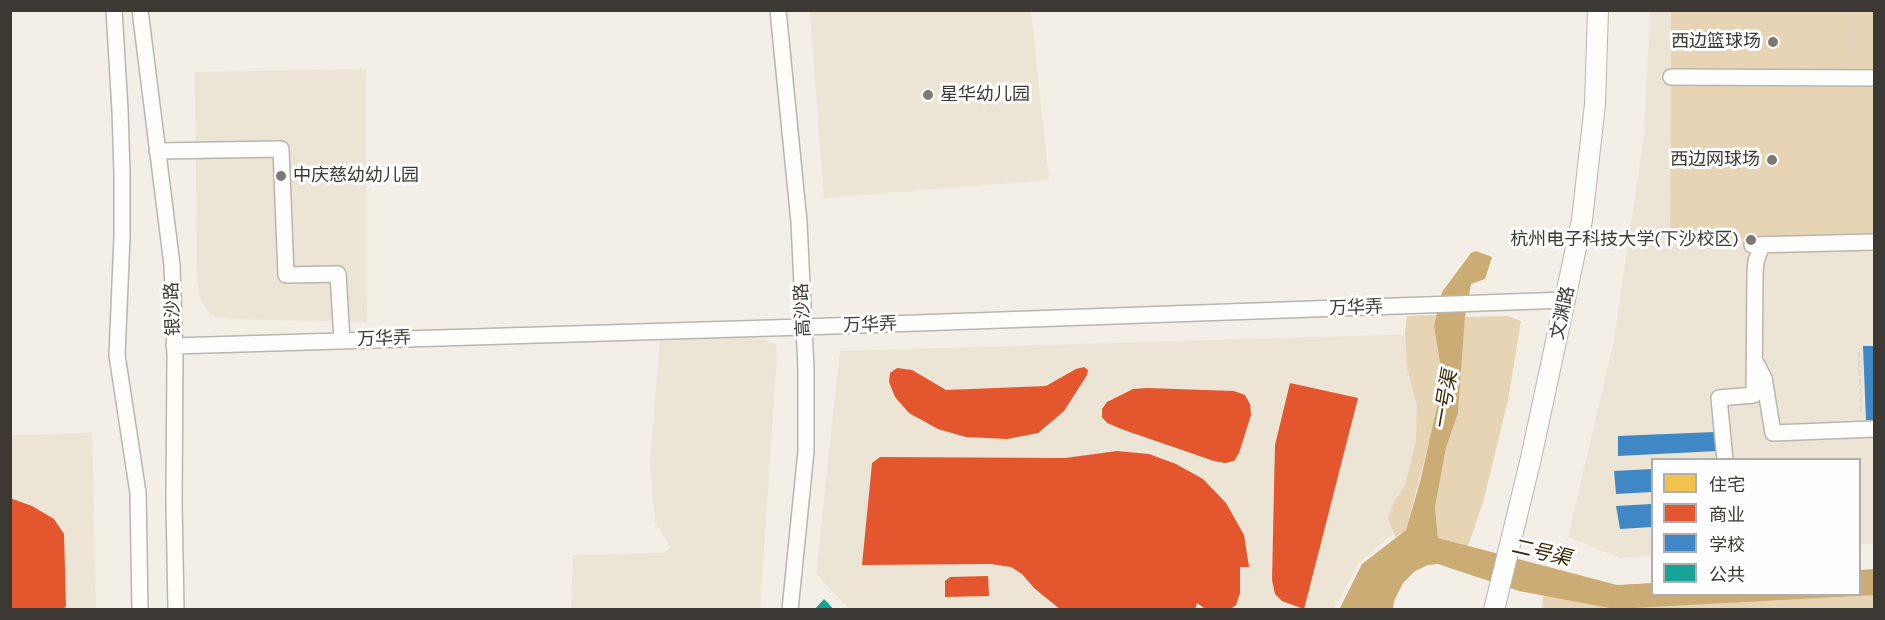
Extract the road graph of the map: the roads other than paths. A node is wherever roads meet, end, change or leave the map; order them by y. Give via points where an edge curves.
1 (114, 10) edge
2 (140, 10) edge
3 (778, 10) edge
4 (1598, 10) edge
5 (1671, 77) dead end
6 (1875, 78) edge
7 (158, 151) junction
8 (1875, 242) edge
9 (1566, 300) junction
10 (804, 327) junction
11 (342, 341) junction
12 (174, 345) junction
13 (1755, 363) junction
14 (1868, 429) edge
15 (1725, 458) edge
16 (140, 609) edge
17 (176, 609) edge
18 (790, 609) edge
19 (1494, 609) edge

1 - 16 street via 122,173 117,355 138,493
2 - 7 street, 银沙路
3 - 10 street, 高沙路 via 799,222
4 - 9 main road, 文渊路 via 1592,139 1582,220
5 - 6 street
7 - 11 street via 281,149 286,275 338,274
7 - 12 street, 银沙路 via 172,265
8 - 13 street via 1757,245
9 - 10 street, 万华弄
9 - 19 main road, 文渊路
10 - 11 street, 万华弄
10 - 18 street, 高沙路 via 806,451
11 - 12 street, 万华弄
12 - 17 street, 银沙路
13 - 14 street via 1764,378 1773,433
13 - 15 street via 1754,395 1719,398

